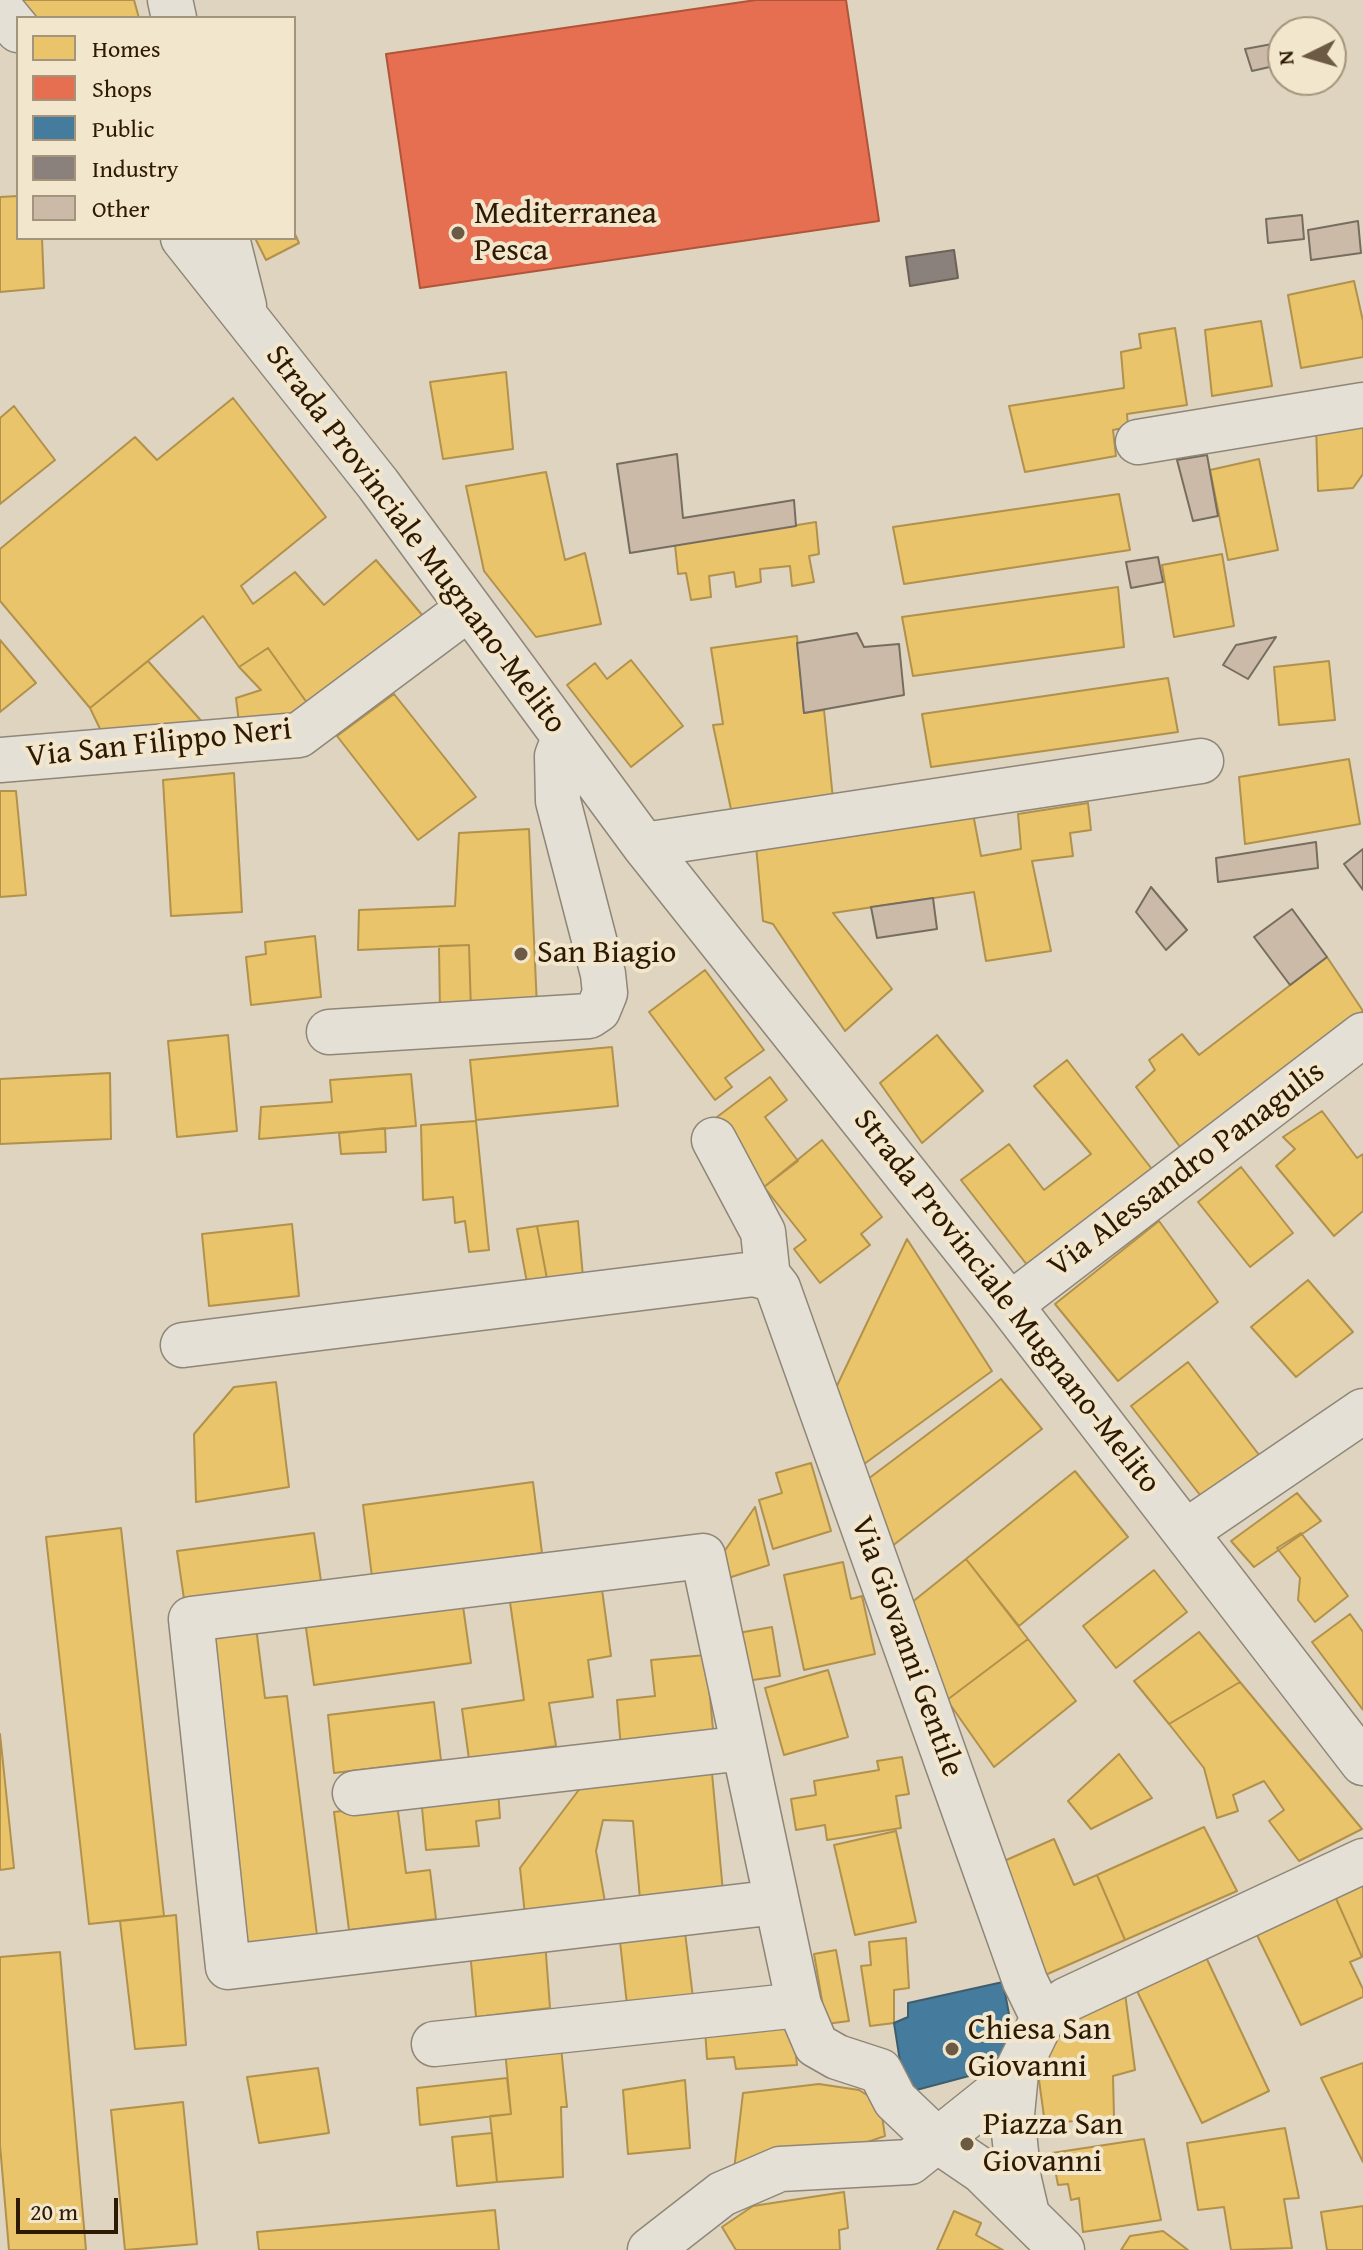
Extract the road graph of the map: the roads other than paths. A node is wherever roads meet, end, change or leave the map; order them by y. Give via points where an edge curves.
1 (0, 8) edge
2 (16, 28) edge
3 (185, 240) edge
4 (228, 240) edge
5 (247, 317) junction
6 (1363, 405) edge
7 (1138, 442) dead end
8 (469, 608) junction
9 (564, 738) junction
10 (0, 760) edge
11 (1201, 761) dead end
12 (644, 845) junction
13 (329, 1032) dead end
14 (1363, 1035) edge
15 (714, 1140) dead end
16 (768, 1278) junction
17 (1010, 1305) junction
18 (183, 1345) dead end
19 (1363, 1411) edge
20 (1187, 1531) junction
21 (744, 1748) junction
22 (1363, 1763) edge
23 (355, 1793) dead end
24 (1363, 1861) edge
25 (777, 1902) junction
26 (799, 2005) junction
27 (1043, 2018) junction
28 (434, 2044) dead end
29 (1015, 2078) junction
30 (938, 2141) junction
31 (1027, 2214) junction
32 (650, 2250) edge
33 (1062, 2250) edge

1 - 2 street
3 - 5 street, Strada Provinciale Mugnano-Melito
4 - 5 street
5 - 8 street, Strada Provinciale Mugnano-Melito
6 - 7 street
8 - 9 street, Strada Provinciale Mugnano-Melito
8 - 10 street, Via San Filippo Neri via 299,735
9 - 12 street, Strada Provinciale Mugnano-Melito
9 - 13 street via 557,756 558,801 603,974 605,993 598,1010 589,1016
11 - 12 street
12 - 17 street, Strada Provinciale Mugnano-Melito
14 - 17 street, Via Alessandro Panagulis
15 - 16 street, Via Giovanni Gentile via 766,1242
16 - 18 street via 754,1274
16 - 27 street, Via Giovanni Gentile via 778,1288 1025,1981
17 - 20 street, Strada Provinciale Mugnano-Melito
19 - 20 street
20 - 22 street, Strada Provinciale Mugnano-Melito
21 - 23 street
21 - 25 street
21 - 25 street via 703,1556 191,1619 228,1967
24 - 27 street via 1066,2000
25 - 26 street
26 - 28 street
26 - 30 street via 816,2045 880,2071 895,2100
27 - 29 street
29 - 30 street
29 - 31 street via 1012,2114
30 - 31 street via 982,2171
30 - 32 street via 910,2162 780,2169 722,2194
31 - 33 street

